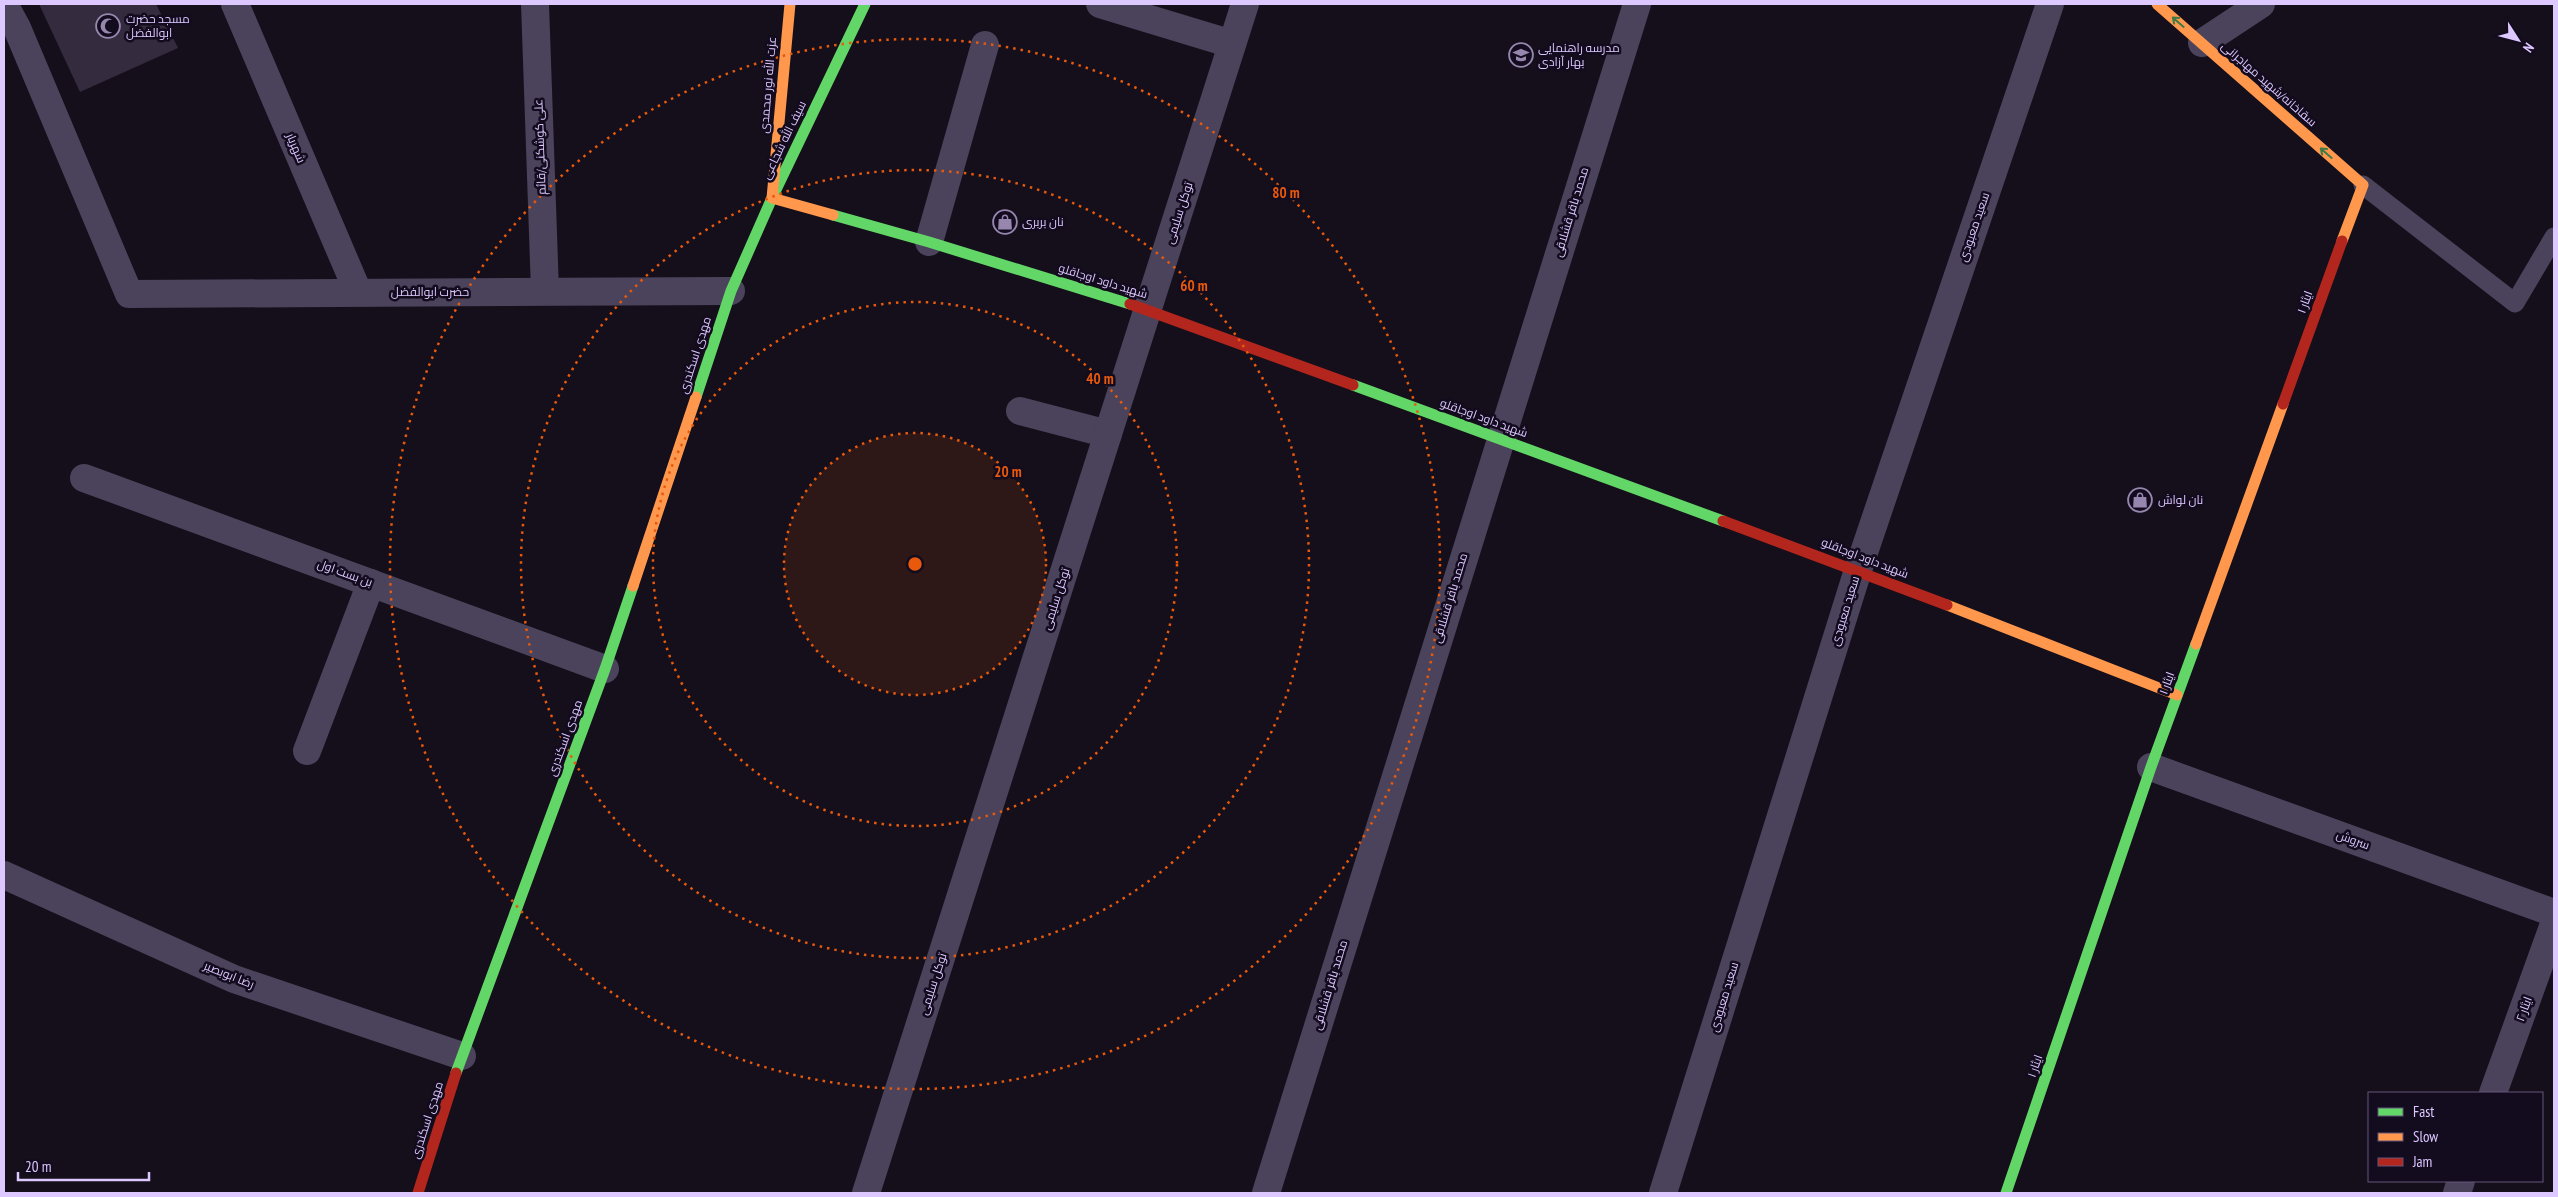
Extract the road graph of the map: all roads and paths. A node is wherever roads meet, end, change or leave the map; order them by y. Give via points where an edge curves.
1 (4, 4) edge
2 (235, 4) edge
3 (536, 4) edge
4 (790, 4) edge
5 (866, 4) edge
6 (1100, 4) edge
7 (1245, 4) edge
8 (1637, 4) edge
9 (2050, 4) edge
10 (2157, 4) edge
11 (2260, 4) edge
12 (10, 31) edge
13 (2202, 43) junction
14 (1232, 44) junction
15 (985, 45) dead end
16 (2363, 185) junction
17 (772, 198) junction
18 (2554, 237) edge
19 (929, 242) junction
20 (546, 291) junction
21 (731, 291) junction
22 (358, 292) junction
23 (1148, 310) junction
24 (1020, 411) dead end
25 (1108, 434) junction
26 (1500, 438) junction
27 (84, 478) dead end
28 (1858, 570) junction
29 (371, 583) junction
30 (605, 669) junction
31 (2177, 696) junction
32 (307, 751) dead end
33 (2151, 767) junction
34 (4, 876) edge
35 (2554, 913) edge
36 (2554, 924) edge
37 (462, 1056) junction
38 (2493, 1092) edge
39 (418, 1193) edge
40 (866, 1193) edge
41 (1266, 1193) edge
42 (1662, 1193) edge
43 (2006, 1193) edge

1 - 12 street
2 - 22 street, شهریار
3 - 20 street, علی کوشکنی/قائم
4 - 17 street, عزت الله نور محمدی
5 - 17 street, سیف الله شجاعی
6 - 14 street
7 - 14 street, توکل سلیمی
8 - 26 street, محمد باقر قشلاقی
9 - 28 street, سعید معبودی
13 -> 10 street, سقاخانه/شهید مهاجرانی
11 - 13 street
12 - 22 street, حضرت ابوالفضل via 129,294
16 -> 13 street, سقاخانه/شهید مهاجرانی
14 - 23 street, توکل سلیمی
15 - 19 street
16 - 18 lane via 2515,303
16 - 31 street, ایثار ۱
17 - 19 street, شهید داود اوجاقلو
17 - 21 street, سیف الله شجاعی
19 - 23 street, شهید داود اوجاقلو
20 - 21 street, حضرت ابوالفضل
20 - 22 street, حضرت ابوالفضل
21 - 30 street, مهدی اسکندری
23 - 25 street, توکل سلیمی
23 - 26 street, شهید داود اوجاقلو
24 - 25 street
25 - 40 street, توکل سلیمی
26 - 28 street, شهید داود اوجاقلو
26 - 41 street, محمد باقر قشلاقی
27 - 29 street, بن بست اول
28 - 31 street, شهید داود اوجاقلو
28 - 42 street, سعید معبودی
29 - 30 street, بن بست اول
29 - 32 street
30 - 37 street, مهدی اسکندری
31 - 33 street, ایثار ۱
33 - 35 street, سروش
33 - 43 street, ایثار ۱
34 - 37 street, رضا ابوبصیر via 234,979
36 - 38 street, ایثار ۲
37 - 39 street, مهدی اسکندری

